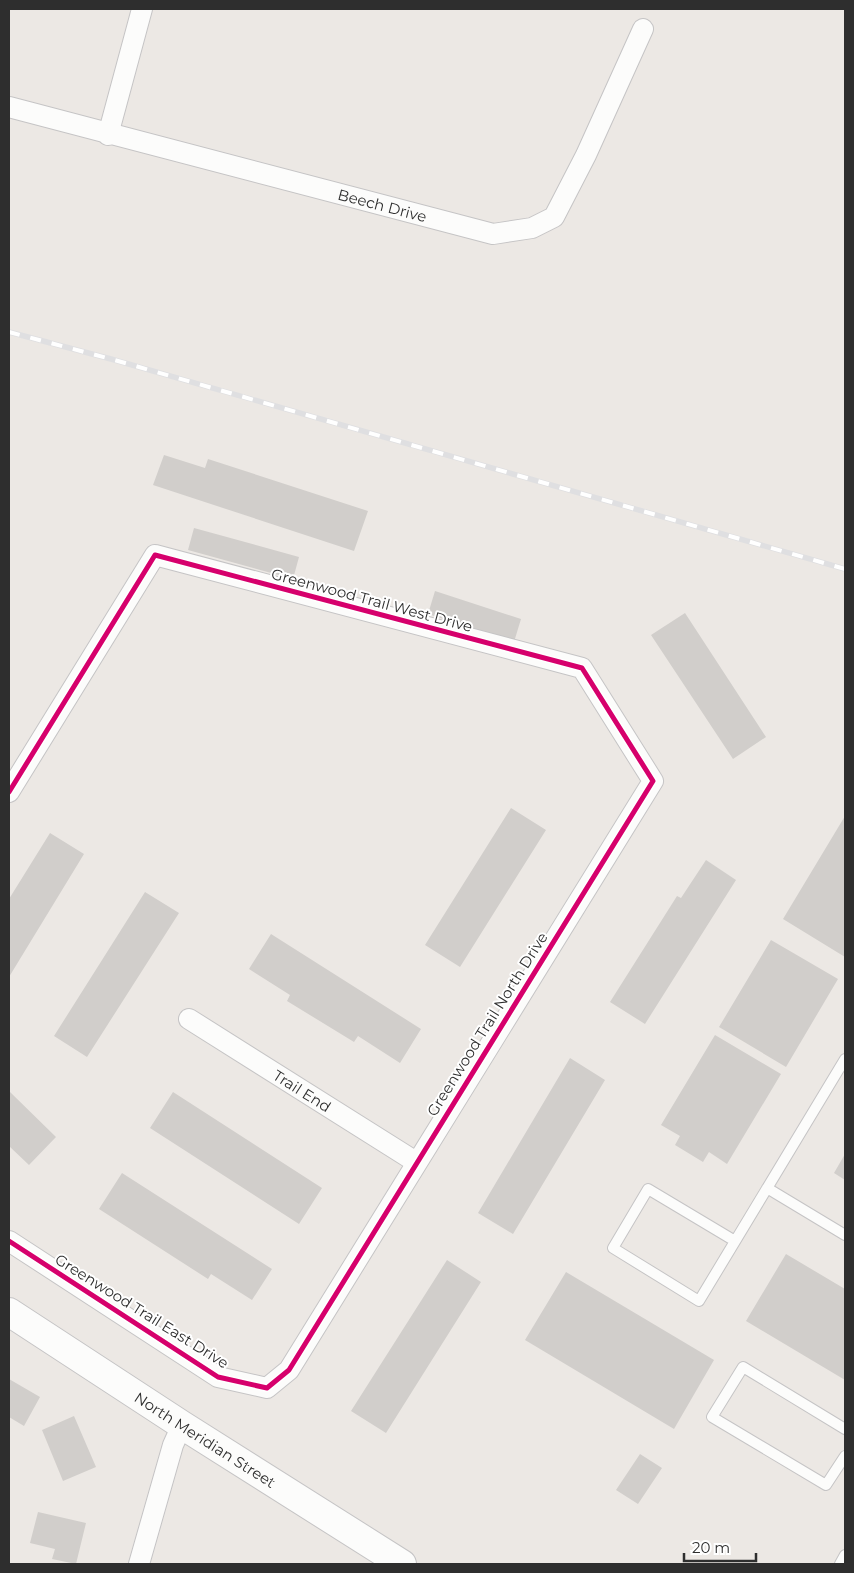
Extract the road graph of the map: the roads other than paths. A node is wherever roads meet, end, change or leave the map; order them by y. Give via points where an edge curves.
1 (142, 9) edge
2 (643, 29) dead end
3 (9, 107) edge
4 (108, 135) junction
5 (582, 668) joint
6 (9, 792) edge
7 (188, 1020) dead end
8 (845, 1059) edge
9 (416, 1162) junction
10 (767, 1188) junction
11 (845, 1235) edge
12 (9, 1241) edge
13 (735, 1241) junction
14 (9, 1312) edge
15 (268, 1388) joint
16 (182, 1425) junction
17 (845, 1429) edge
18 (845, 1456) edge
19 (845, 1555) edge
20 (139, 1564) edge
21 (402, 1564) edge
22 (840, 1564) edge

1 - 4 street
2 - 4 street, Beech Drive via 554,217 532,228 493,234
3 - 4 street, Beech Drive
5 - 6 street, Greenwood Trail West Drive via 155,555
5 - 9 street, Greenwood Trail North Drive via 653,781
7 - 9 street, Trail End
8 - 10 lane
9 - 15 street, Greenwood Trail North Drive via 289,1370
10 - 11 lane
10 - 13 lane
12 - 15 street, Greenwood Trail East Drive via 218,1377
13 - 13 lane via 699,1301 613,1248 648,1189
14 - 16 main road, North Meridian Street
16 - 20 street via 173,1445
16 - 21 main road, North Meridian Street
17 - 18 lane via 743,1367 712,1417 826,1485
19 - 22 lane

